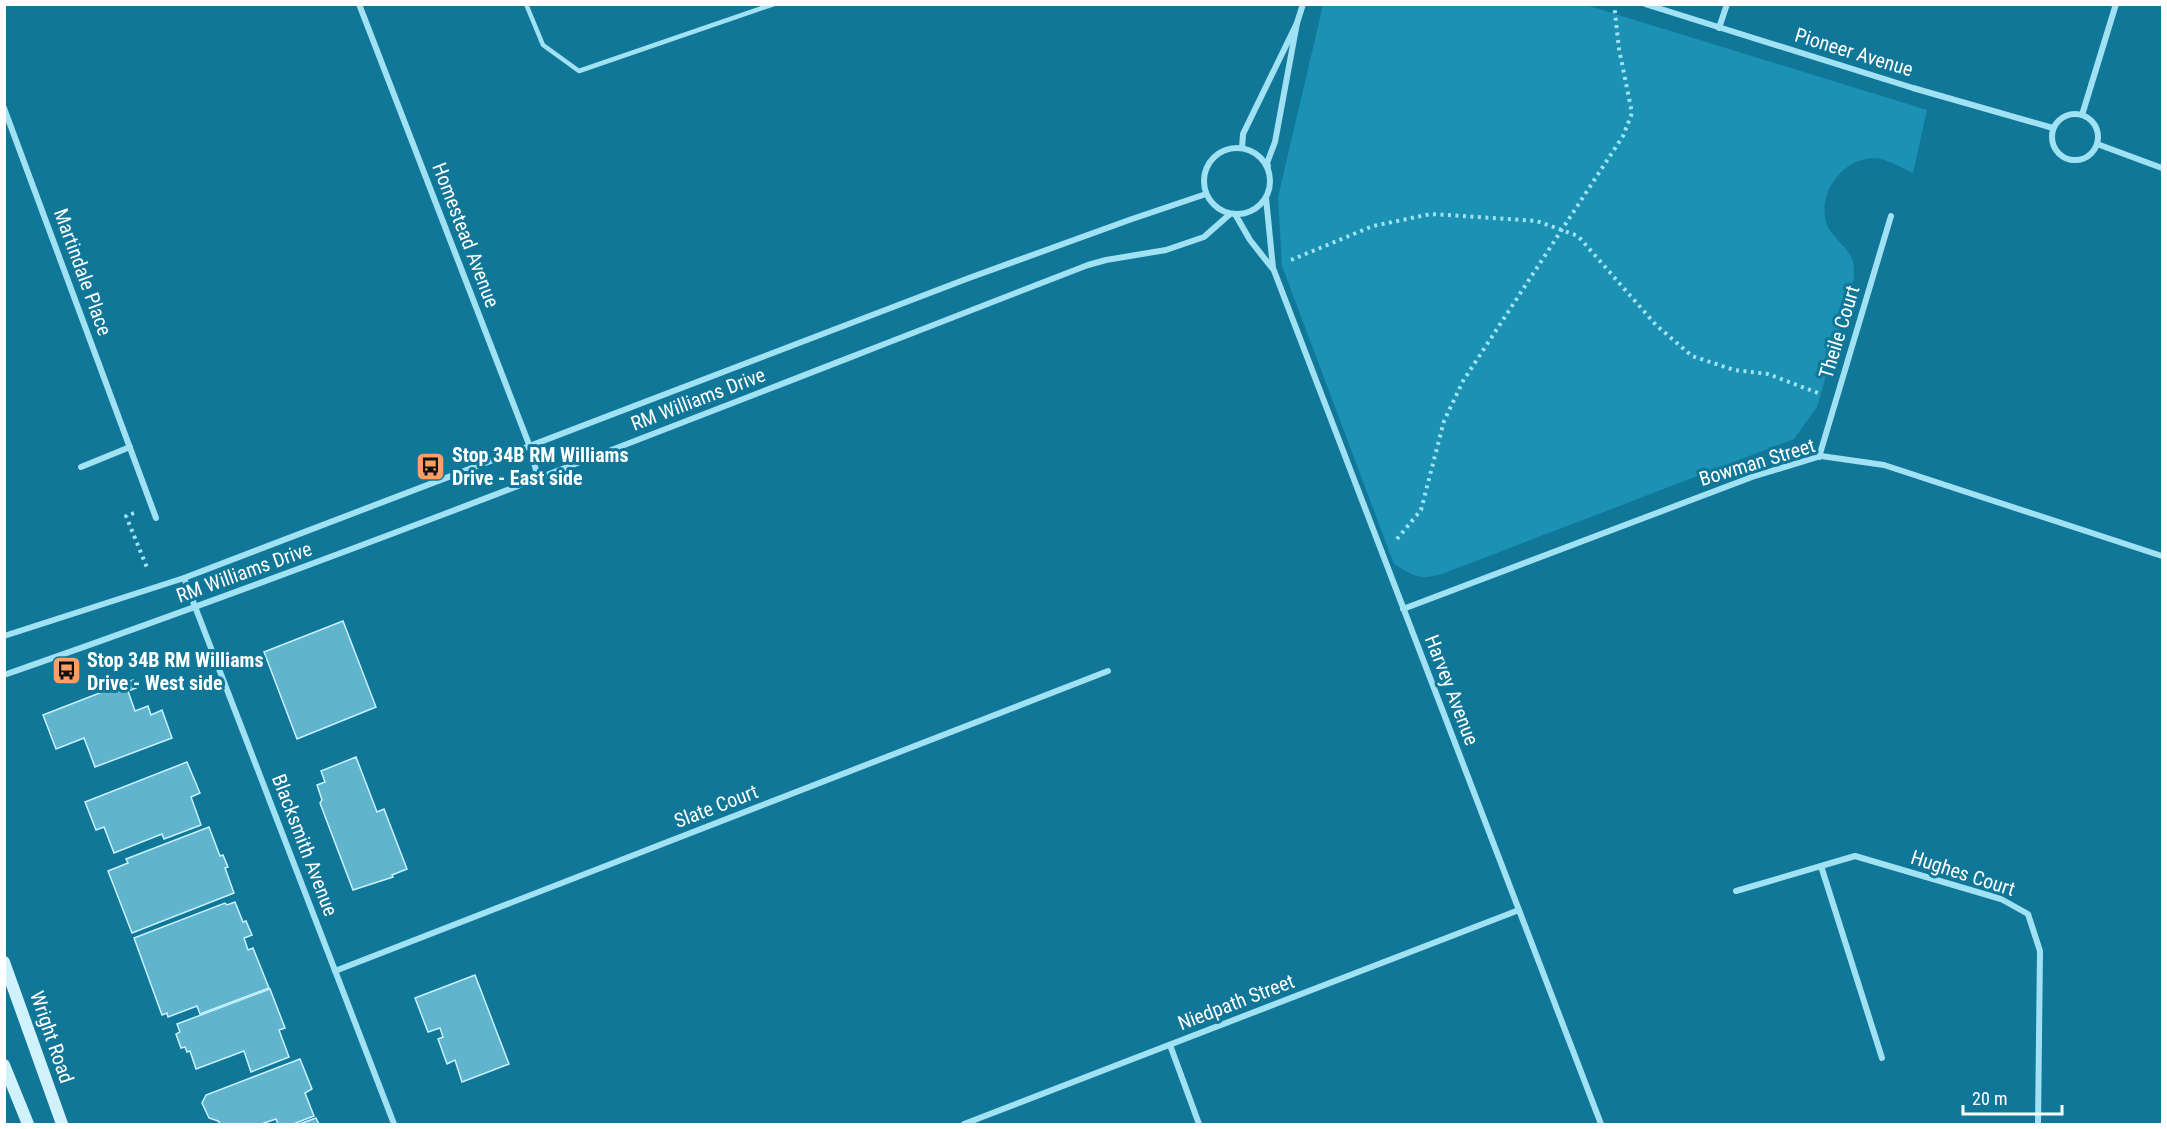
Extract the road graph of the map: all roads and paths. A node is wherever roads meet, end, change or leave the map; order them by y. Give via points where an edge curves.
1 (359, 4) edge
2 (526, 4) edge
3 (774, 4) edge
4 (1303, 4) edge
5 (1614, 4) edge
6 (1645, 4) edge
7 (1727, 4) edge
8 (2116, 4) edge
9 (763, 6) edge
10 (1297, 23) junction
11 (1719, 28) junction
12 (4, 108) edge
13 (2082, 115) junction
14 (2053, 128) junction
15 (2097, 144) junction
16 (1242, 148) junction
17 (2163, 168) edge
18 (1271, 179) junction
19 (1206, 194) junction
20 (1266, 198) junction
21 (1232, 214) junction
22 (1891, 216) dead end
23 (1560, 230) junction
24 (1273, 268) junction
25 (1836, 398) junction
26 (130, 447) junction
27 (530, 447) junction
28 (1819, 457) junction
29 (81, 467) dead end
30 (538, 478) junction
31 (152, 506) junction
32 (156, 518) dead end
33 (1383, 556) junction
34 (2163, 556) edge
35 (184, 578) junction
36 (154, 588) junction
37 (195, 608) junction
38 (1403, 609) junction
39 (4, 636) edge
40 (1108, 671) dead end
41 (4, 675) edge
42 (1821, 866) junction
43 (1736, 891) dead end
44 (1519, 910) junction
45 (4, 962) edge
46 (335, 971) junction
47 (1170, 1045) junction
48 (1881, 1058) dead end
49 (4, 1065) edge
50 (28, 1125) edge
51 (62, 1125) edge
52 (394, 1125) edge
53 (964, 1125) edge
54 (1199, 1125) edge
55 (1601, 1125) edge
56 (2038, 1125) edge

1 - 27 street, Homestead Avenue
2 - 9 lane via 543,45 579,70
3 - 9 lane
4 - 10 street
5 - 23 path via 1632,113 1623,136
6 - 11 street, Pioneer Avenue
7 - 11 street
8 - 13 street
10 - 16 street via 1243,134
10 - 18 street via 1275,142 1267,163
11 - 14 street, Pioneer Avenue
12 - 26 street, Martindale Place
13 - 14 street via 2065,116
13 - 15 street via 2095,125
14 - 15 street via 2054,147 2068,159 2083,159
15 - 17 street
16 - 18 street via 1260,156
16 - 19 street via 1222,151 1213,158 1204,182
18 - 20 street
19 - 21 street via 1215,206
19 - 27 street, RM Williams Drive via 980,274
20 - 21 street, RM Williams Drive via 1252,211
20 - 24 street, Harvey Avenue
21 - 24 street, Harvey Avenue
21 - 30 street, RM Williams Drive via 1204,237 1166,250 1088,265
22 - 25 street, Theile Court
23 - 24 path via 1537,221 1431,214 1373,226
23 - 25 path via 1578,236 1656,325 1692,356 1734,370 1768,374
23 - 33 path via 1463,381 1444,421 1421,510
24 - 33 street, Harvey Avenue
25 - 28 street, Theile Court
26 - 29 street
26 - 31 street, Martindale Place
27 - 30 street, Homestead Avenue
27 - 35 street, RM Williams Drive
28 - 34 street, Bowman Street via 1884,465
28 - 38 street, Bowman Street via 1752,477
30 - 37 street, RM Williams Drive
31 - 32 street, Martindale Place
31 - 36 path via 126,516
33 - 38 street, Harvey Avenue
35 - 36 street, RM Williams Drive
35 - 37 street, Blacksmith Avenue
36 - 39 street, RM Williams Drive
37 - 41 street, RM Williams Drive
37 - 46 street, Blacksmith Avenue
38 - 44 street, Harvey Avenue
40 - 46 street, Slate Court
42 - 43 street, Hughes Court
42 - 48 street
42 - 56 street, Hughes Court via 1855,856 2001,899 2028,914 2040,951
44 - 47 street, Niedpath Street
44 - 55 street, Harvey Avenue
45 - 51 main road, Wright Road
46 - 52 street, Blacksmith Avenue
47 - 53 street, Niedpath Street
47 - 54 street
49 - 50 main road

